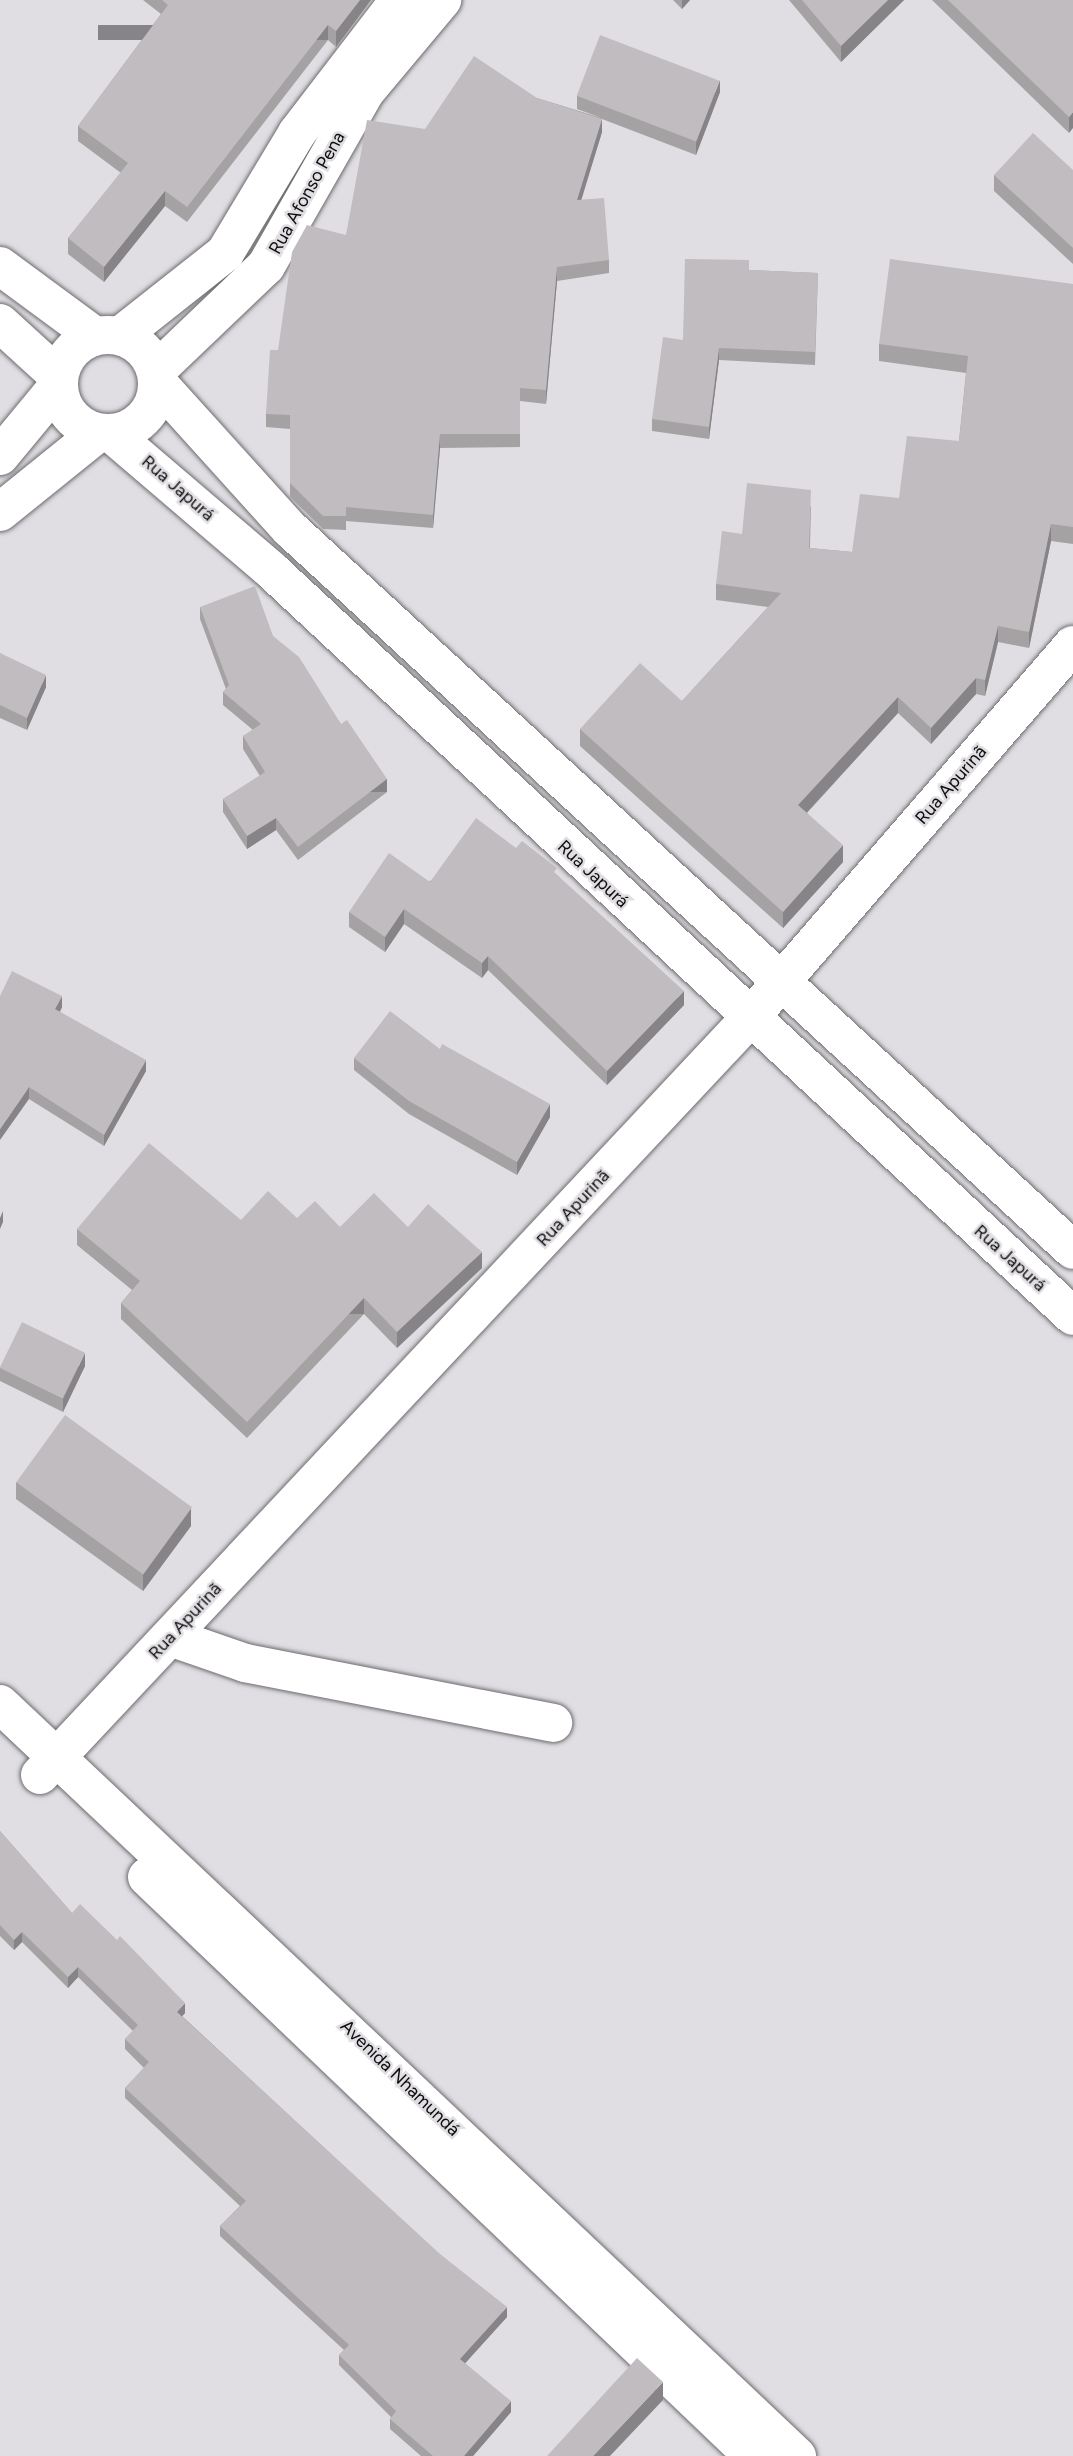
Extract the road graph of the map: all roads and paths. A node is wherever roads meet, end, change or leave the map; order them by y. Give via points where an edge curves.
1 (399, 0) edge
2 (442, 0) edge
3 (355, 80) junction
4 (0, 266) edge
5 (0, 323) edge
6 (108, 336) junction
7 (157, 377) junction
8 (58, 381) junction
9 (105, 433) junction
10 (0, 456) edge
11 (0, 512) edge
12 (1073, 645) edge
13 (782, 982) junction
14 (748, 1020) junction
15 (1073, 1250) edge
16 (1073, 1316) edge
17 (170, 1637) junction
18 (0, 1704) edge
19 (553, 1723) dead end
20 (0, 1737) edge
21 (49, 1766) junction
22 (753, 2456) edge
23 (797, 2456) edge

1 - 3 street, Rua Afonso Pena
2 - 3 street, Rua Afonso Pena
3 - 6 street, Rua Afonso Pena via 225,253
3 - 7 street, Rua Afonso Pena via 266,266
4 - 6 street
5 - 8 street
6 - 7 street via 149,355
6 - 8 street via 78,344
7 - 9 street via 144,420
7 - 13 street via 290,529
8 - 9 street via 69,416
8 - 10 street
9 - 11 street
9 - 14 street, Rua Japurá via 271,570
12 - 13 street, Rua Apurinã
13 - 14 street, Rua Apurinã
13 - 15 street
14 - 16 street, Rua Japurá
14 - 17 street, Rua Apurinã
17 - 19 street via 245,1663
17 - 21 street, Rua Apurinã
18 - 21 street, Avenida Nhamundá
20 - 21 street, Avenida Nhamundá
21 - 22 street, Avenida Nhamundá
21 - 23 street, Avenida Nhamundá

